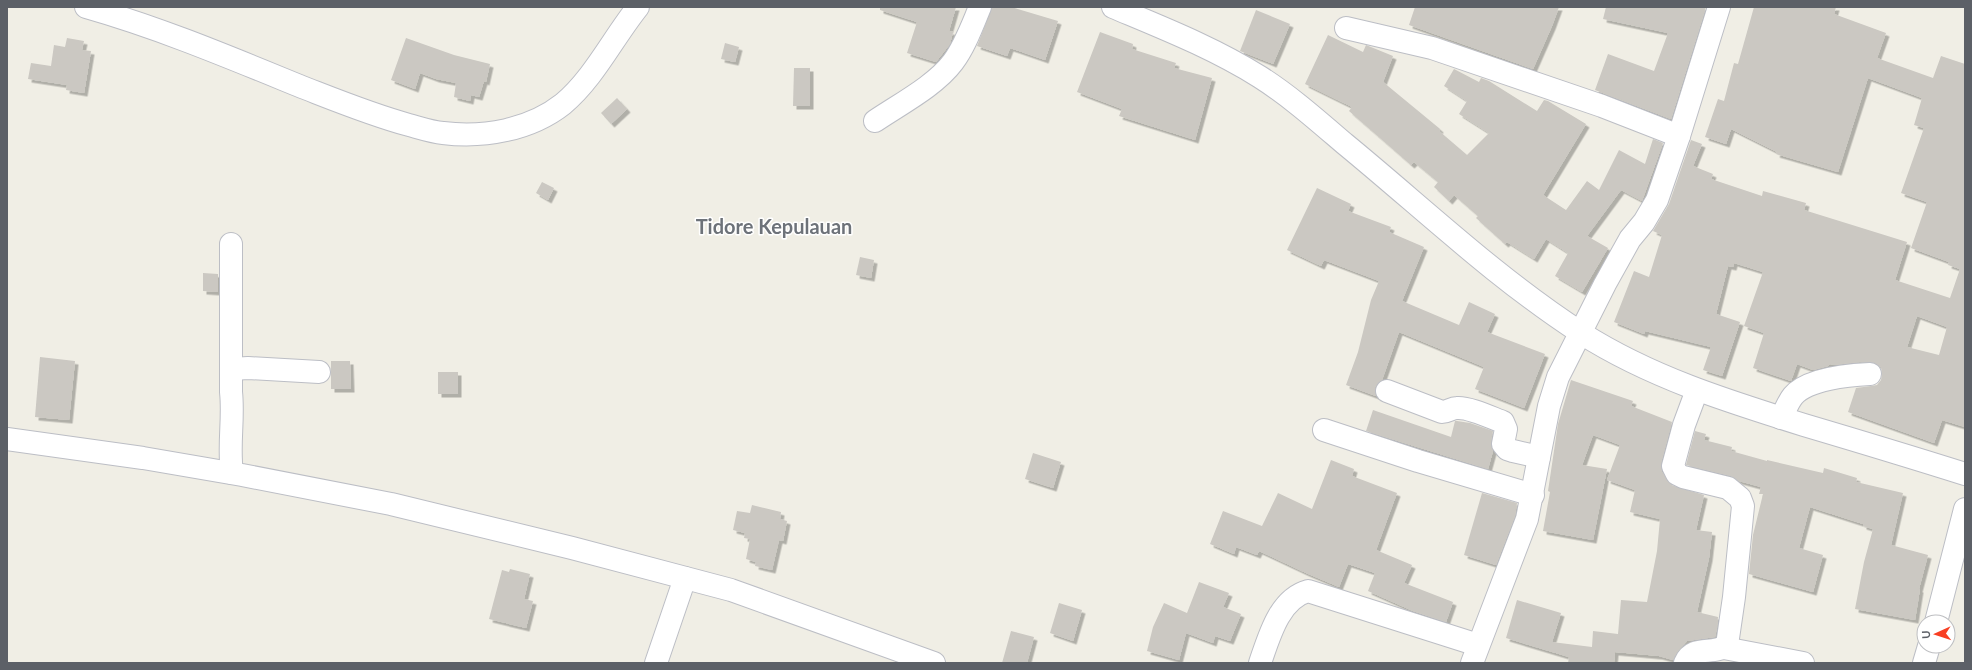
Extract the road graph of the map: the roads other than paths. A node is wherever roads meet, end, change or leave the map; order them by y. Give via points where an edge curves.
1 (86, 7) edge
2 (638, 7) edge
3 (980, 7) edge
4 (1113, 7) edge
5 (1719, 7) edge
6 (1144, 13) edge
7 (1346, 28) dead end
8 (875, 121) dead end
9 (1679, 136) junction
10 (231, 244) dead end
11 (1581, 333) junction
12 (232, 369) junction
13 (319, 372) dead end
14 (1870, 374) dead end
15 (1697, 390) junction
16 (1387, 392) dead end
17 (1781, 418) junction
18 (1324, 430) dead end
19 (7, 439) edge
20 (1539, 456) junction
21 (232, 473) junction
22 (1965, 474) edge
23 (1533, 495) junction
24 (1965, 509) edge
25 (685, 578) junction
26 (1938, 614) edge
27 (1724, 648) junction
28 (1475, 654) edge
29 (656, 663) edge
30 (934, 663) edge
31 (1260, 663) edge
32 (1685, 663) edge
33 (1803, 663) edge

1 - 2 street via 218,53 381,118 443,134 510,130 532,123 562,104 584,83
3 - 8 street via 953,62 934,81
4 - 6 street
5 - 9 street
6 - 11 street via 1262,78 1352,149 1461,243
7 - 9 street via 1440,50 1602,106
9 - 11 street via 1657,200 1630,239
10 - 12 street
11 - 15 street via 1622,356
11 - 20 street via 1558,377
12 - 13 street
12 - 21 street
14 - 17 street via 1804,386 1793,396
15 - 17 street
15 - 27 street via 1673,460 1675,471 1683,477 1728,488 1740,498 1743,506 1729,639
16 - 20 street via 1442,412 1462,408 1504,422 1506,429 1503,444 1507,449
17 - 22 street
18 - 23 street
19 - 21 street
20 - 23 street
21 - 25 street via 391,504
23 - 28 street via 1527,519
24 - 26 street
25 - 29 street
25 - 30 street via 731,590
27 - 32 street via 1696,652 1690,655
27 - 33 street
28 - 31 street via 1319,593 1308,591 1294,597 1285,606

